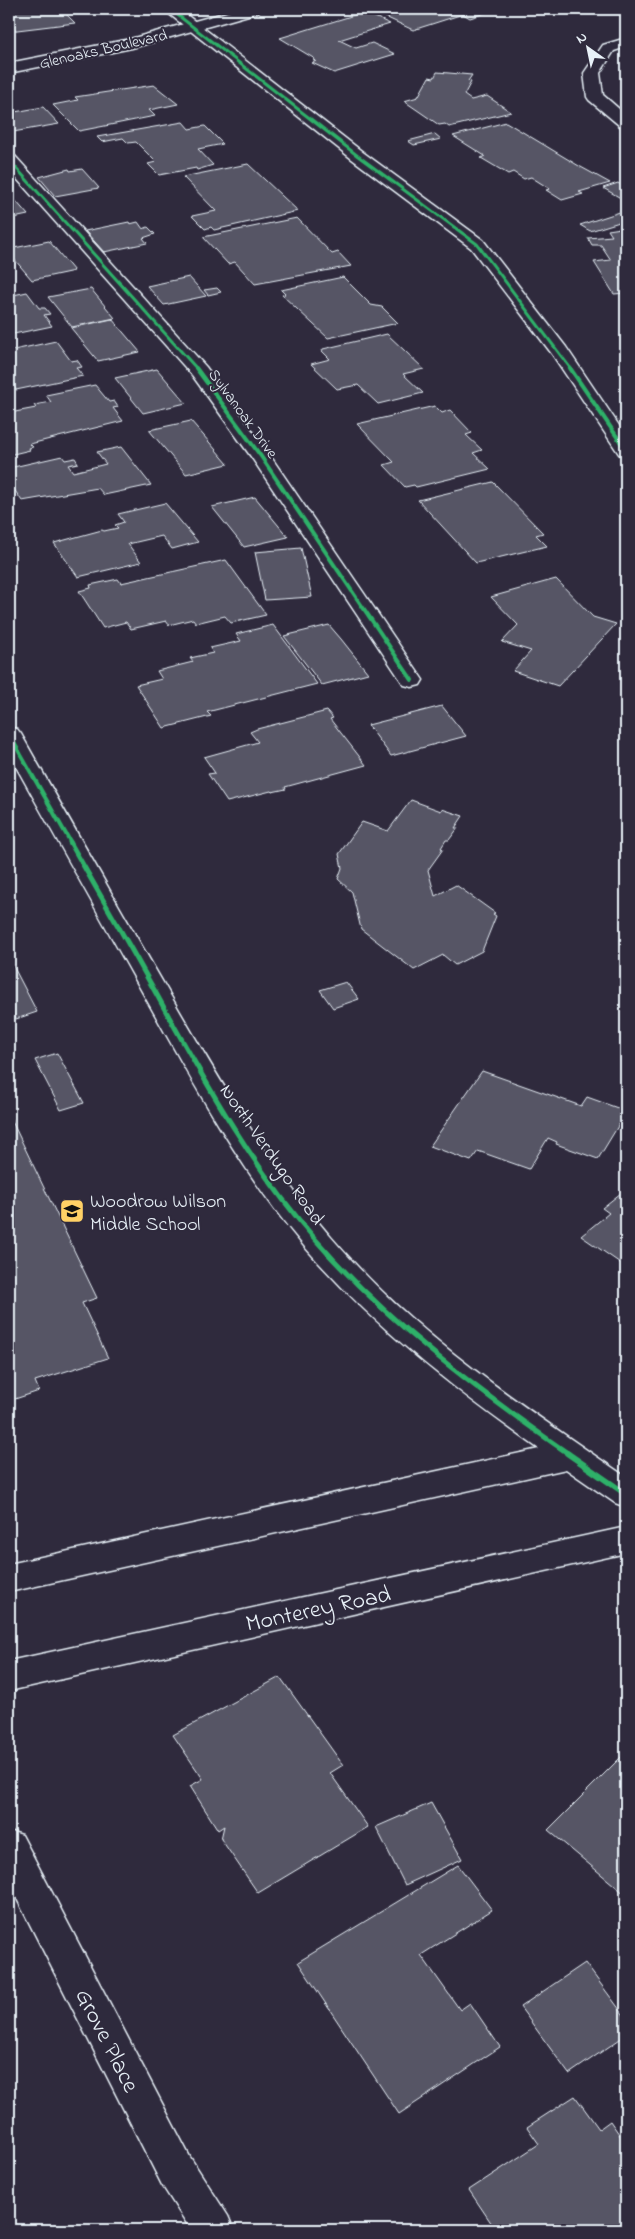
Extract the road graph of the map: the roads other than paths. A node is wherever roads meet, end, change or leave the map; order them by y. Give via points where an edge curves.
1 (170, 9) edge
2 (254, 9) edge
3 (191, 27) junction
4 (626, 42) edge
5 (9, 68) edge
6 (626, 123) edge
7 (9, 160) edge
8 (626, 450) edge
9 (412, 680) dead end
10 (9, 734) edge
11 (571, 1455) junction
12 (626, 1494) edge
13 (626, 1540) edge
14 (9, 1578) edge
15 (9, 1676) edge
16 (9, 1847) edge
17 (214, 2230) edge

1 - 3 street
2 - 3 street, Glenoaks Boulevard
3 - 5 street, Glenoaks Boulevard via 65,58
3 - 8 street via 477,244 559,351
4 - 6 street via 608,48 592,73 595,97
7 - 9 street, Sylvanoak Drive via 199,371
10 - 11 street, North Verdugo Road via 222,1109 280,1196 354,1282 402,1326 511,1414
11 - 12 street, North Verdugo Road
11 - 14 street
13 - 15 street, Monterey Road
16 - 17 street, Grove Place via 176,2171

